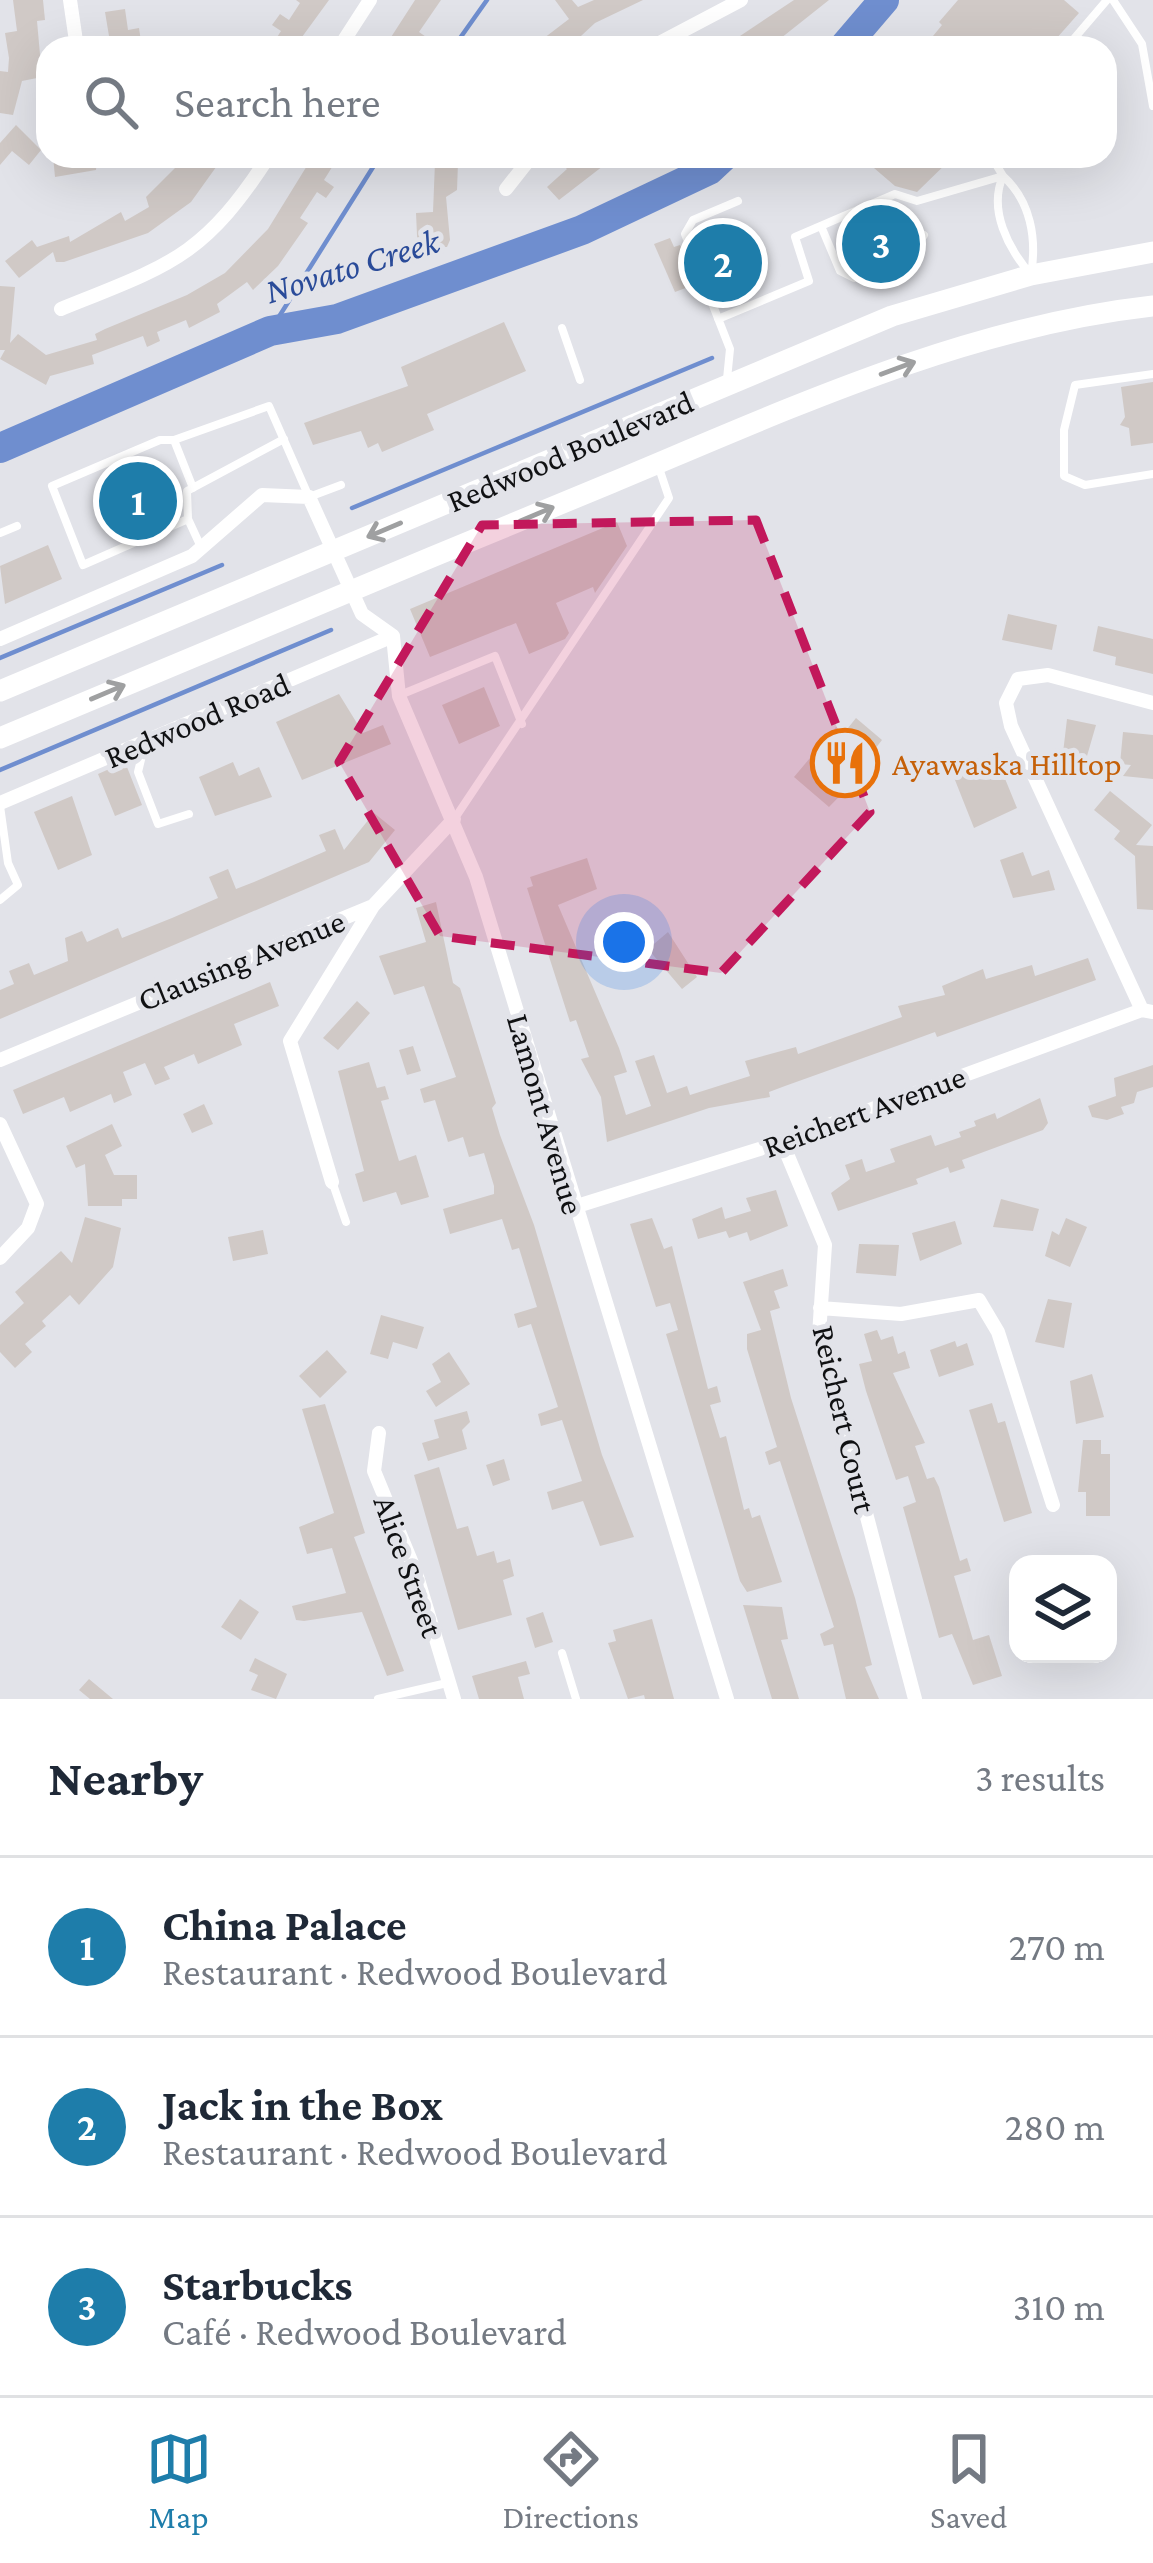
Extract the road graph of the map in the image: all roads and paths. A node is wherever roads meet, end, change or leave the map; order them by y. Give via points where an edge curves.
1 (70, 0) edge
2 (370, 0) edge
3 (741, 0) edge
4 (1110, 0) edge
5 (74, 36) edge
6 (347, 36) edge
7 (673, 36) edge
8 (1077, 36) edge
9 (1153, 106) edge
10 (261, 168) edge
11 (523, 168) edge
12 (998, 168) edge
13 (1003, 176) junction
14 (506, 189) dead end
15 (738, 201) dead end
16 (821, 226) junction
17 (924, 236) dead end
18 (1153, 252) edge
19 (1031, 274) junction
20 (1153, 306) edge
21 (61, 309) dead end
22 (718, 319) junction
23 (562, 328) dead end
24 (1153, 374) edge
25 (580, 380) dead end
26 (724, 386) junction
27 (284, 439) junction
28 (174, 440) junction
29 (657, 464) junction
30 (1153, 474) edge
31 (341, 485) dead end
32 (193, 488) junction
33 (309, 497) junction
34 (188, 519) junction
35 (17, 526) dead end
36 (0, 533) edge
37 (201, 549) junction
38 (332, 552) junction
39 (351, 591) junction
40 (2, 633) edge
41 (393, 636) junction
42 (0, 691) edge
43 (399, 696) junction
44 (1153, 704) edge
45 (522, 724) junction
46 (0, 738) edge
47 (146, 742) junction
48 (92, 764) junction
49 (78, 780) dead end
50 (5, 806) edge
51 (189, 814) dead end
52 (454, 819) junction
53 (0, 900) edge
54 (373, 906) junction
55 (1147, 1011) edge
56 (0, 1060) edge
57 (0, 1124) edge
58 (782, 1142) junction
59 (332, 1182) joint
60 (574, 1208) junction
61 (346, 1222) dead end
62 (0, 1258) edge
63 (820, 1308) junction
64 (379, 1433) dead end
65 (1053, 1505) dead end
66 (562, 1653) dead end
67 (448, 1683) junction
68 (378, 1699) edge
69 (454, 1699) edge
70 (576, 1699) edge
71 (727, 1699) edge
72 (915, 1699) edge

1 - 5 street
2 - 6 street
3 - 7 street
4 - 8 lane
4 - 9 lane via 1142,44
10 - 21 street via 202,243
11 - 14 street
12 - 13 lane
13 - 16 lane via 917,201 895,194
13 - 19 lane via 1018,189 1036,244
13 - 19 lane via 995,194 1009,248
15 - 22 lane via 685,229
16 - 17 lane via 840,271 854,278 909,258
16 - 22 lane via 795,237 809,281
18 - 19 main road, Redwood Boulevard
19 - 26 main road, Redwood Boulevard via 892,316
29 -> 20 main road, Redwood Boulevard via 908,364 1042,325
22 - 26 lane via 732,364
23 - 25 lane
24 - 30 lane via 1075,385 1064,476 1085,485
26 -> 38 main road, Redwood Boulevard
27 - 28 lane via 269,406
27 - 32 lane
27 - 33 lane
28 - 32 lane
28 - 34 lane via 52,486 83,565
39 -> 29 main road, Redwood Boulevard
29 - 45 lane via 669,498
31 - 33 lane
32 - 34 lane
33 - 37 street via 262,495
33 - 38 street
34 - 37 lane
35 - 36 lane
37 - 40 street
38 - 39 street
38 - 42 main road, Redwood Boulevard
39 - 41 street via 362,614
46 -> 39 main road, Redwood Boulevard
41 - 43 street, Lamont Avenue
41 - 47 street, Redwood Road
43 - 45 lane via 495,656
43 - 52 street, Lamont Avenue
44 - 55 street via 1048,675 1018,679 1006,703
45 - 52 lane
47 - 48 street, Redwood Road
47 - 51 lane via 138,772 158,824
48 - 49 lane
48 - 50 street, Redwood Road
50 - 53 lane via 8,863 18,885
52 - 54 street, Clausing Avenue
52 - 60 street, Lamont Avenue
54 - 56 street, Clausing Avenue
54 - 59 street via 290,1042
55 - 58 street, Reichert Avenue
57 - 62 street via 37,1204 28,1228
58 - 60 street, Reichert Avenue
58 - 63 street, Reichert Court via 825,1245
59 - 61 lane
60 - 71 street, Lamont Avenue
63 - 65 street via 901,1315 979,1300 998,1331
63 - 72 street, Reichert Court via 820,1335
64 - 67 street, Alice Street via 374,1471 416,1573
66 - 70 lane
67 - 68 lane
67 - 69 street, Alice Street

